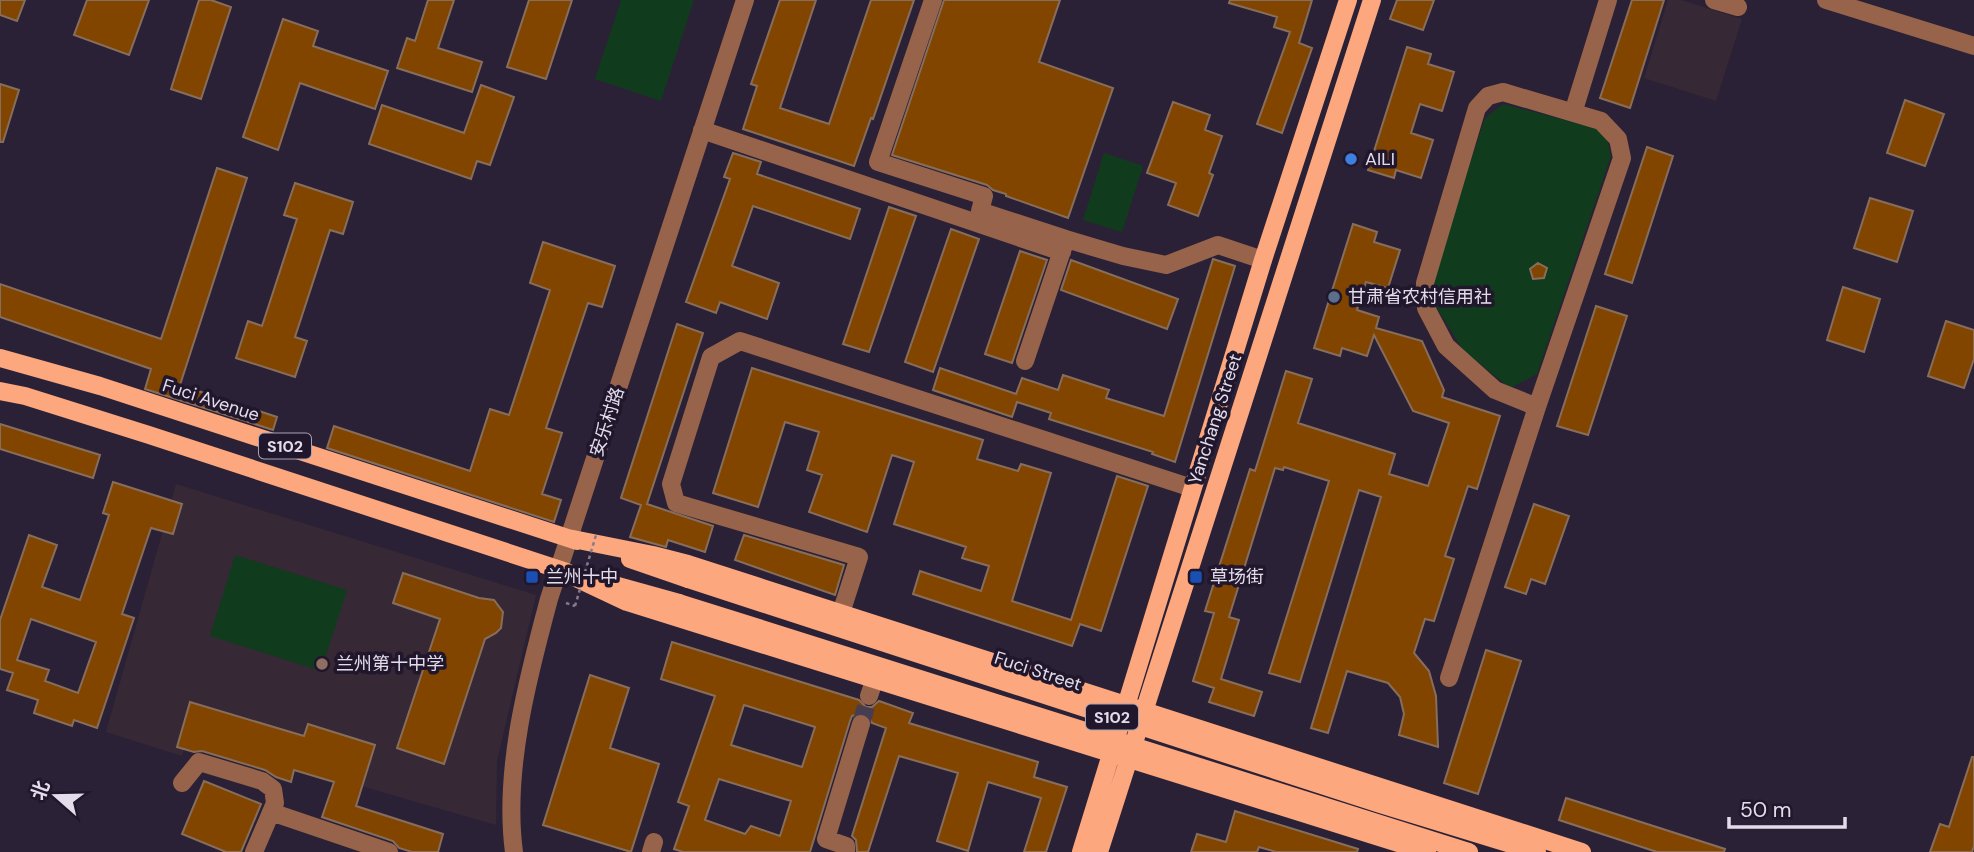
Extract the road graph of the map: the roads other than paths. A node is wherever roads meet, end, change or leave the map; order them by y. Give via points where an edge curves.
1 (745, 0) edge
2 (933, 0) edge
3 (1348, 0) edge
4 (1372, 0) edge
5 (1608, 0) edge
6 (1714, 0) edge
7 (1826, 0) edge
8 (1738, 7) dead end
9 (1974, 46) edge
10 (1573, 113) junction
11 (702, 130) junction
12 (1064, 246) junction
13 (1263, 260) junction
14 (0, 358) edge
15 (1025, 361) dead end
16 (0, 391) edge
17 (1537, 407) junction
18 (1192, 488) junction
19 (568, 538) junction
20 (557, 569) junction
21 (841, 613) junction
22 (1449, 678) dead end
23 (1135, 708) junction
24 (861, 724) tunnel mouth
25 (1120, 757) junction
26 (182, 783) dead end
27 (271, 812) junction
28 (254, 852) edge
29 (389, 852) edge
30 (514, 852) edge
31 (846, 852) edge
32 (1081, 852) edge
33 (1099, 852) edge
34 (1427, 852) edge
35 (1469, 852) edge
36 (1537, 852) edge
37 (1582, 852) edge

1 - 11 street, 安乐村路
2 - 12 street via 878,162 984,196 980,211
3 - 13 main road, Yanchang Street
4 - 23 main road, Yanchang Street
5 - 10 street
6 - 8 street
7 - 9 street
10 - 17 street via 1601,121 1618,139 1622,158
10 - 17 street via 1503,92 1488,96 1478,108 1426,283 1426,308 1446,346 1495,390
11 - 12 street
11 - 19 street, 安乐村路
12 - 13 street via 1167,265 1217,244
12 - 15 street
13 - 18 main road, Yanchang Street
14 - 19 main road, Fuci Avenue / S102 via 100,386
16 - 20 main road, S102
17 - 22 street
18 - 21 street via 740,341 711,358 671,484 676,503 859,556
18 - 23 main road, Yanchang Street
19 - 20 street, 安乐村路
19 - 21 main road via 653,555
19 - 36 main road, Fuci Street / S102, bridge
20 - 25 main road via 627,602 872,688
20 - 30 street, 安乐村路 via 523,705 515,758
20 - 35 main road, S102, bridge via 679,603
21 - 23 main road
23 - 25 main road, Yanchang Street
23 - 37 main road
24 - 31 street via 826,839 846,846
25 - 32 main road, Yanchang Street
25 - 33 main road, Yanchang Street
25 - 34 main road
26 - 27 street via 199,762 222,768 273,789
27 - 28 street
27 - 29 street

